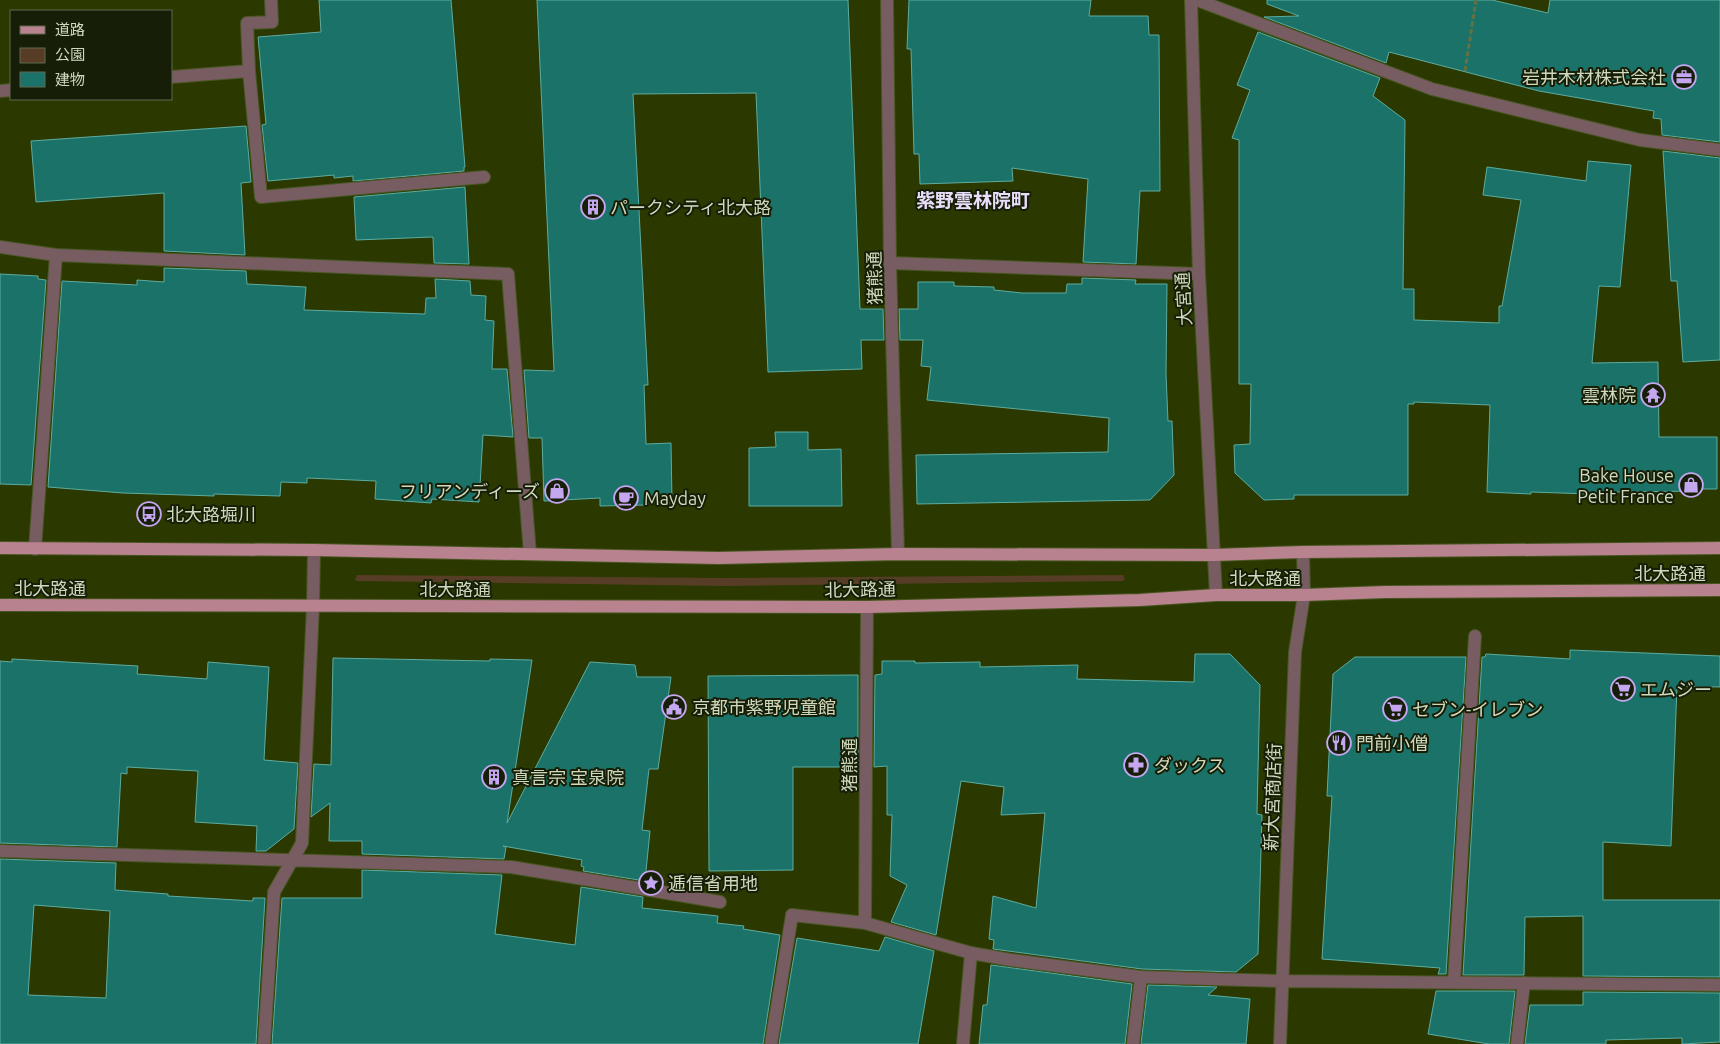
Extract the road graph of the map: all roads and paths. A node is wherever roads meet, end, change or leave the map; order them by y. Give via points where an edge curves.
1 (271, 0) edge
2 (887, 0) edge
3 (1191, 0) edge
4 (1197, 0) edge
5 (1476, 0) edge
6 (249, 71) junction
7 (172, 78) edge
8 (1460, 96) junction
9 (1720, 150) edge
10 (484, 178) dead end
11 (0, 247) edge
12 (56, 255) junction
13 (890, 263) junction
14 (1199, 274) junction
15 (0, 548) edge
16 (35, 548) junction
17 (1720, 548) edge
18 (314, 550) junction
19 (1302, 552) junction
20 (530, 554) junction
21 (898, 554) junction
22 (1214, 555) junction
23 (1720, 590) edge
24 (1216, 595) junction
25 (1304, 595) junction
26 (0, 605) edge
27 (313, 606) junction
28 (867, 607) junction
29 (1475, 636) dead end
30 (0, 851) edge
31 (292, 861) junction
32 (720, 902) dead end
33 (865, 923) junction
34 (971, 953) junction
35 (1141, 977) junction
36 (1283, 981) junction
37 (1454, 982) junction
38 (1524, 983) junction
39 (1720, 985) edge
40 (264, 1044) edge
41 (771, 1044) edge
42 (963, 1044) edge
43 (1133, 1044) edge
44 (1280, 1044) edge
45 (1517, 1044) edge

1 - 6 street via 272,22 247,23
2 - 13 street, 猪熊通
3 - 14 street, 大宮通
4 - 8 street via 1432,89
5 - 8 path
6 - 7 street
6 - 10 street via 261,197
8 - 9 street via 1640,140
11 - 12 street
12 - 16 street
12 - 20 street via 508,274
13 - 14 street
13 - 21 street, 猪熊通
14 - 22 street, 大宮通
15 - 16 main road, 北大路通
16 - 18 main road, 北大路通
17 - 19 main road, 北大路通
18 - 20 main road, 北大路通
18 - 27 street
19 - 22 main road, 北大路通
19 - 25 street, 新大宮商店街
20 - 21 main road, 北大路通 via 718,558
21 - 22 main road, 北大路通
22 - 24 street, 大宮通
23 - 25 main road, 北大路通
24 - 25 main road, 北大路通
24 - 28 main road, 北大路通
25 - 36 street, 新大宮商店街 via 1295,652
26 - 27 main road, 北大路通
27 - 28 main road, 北大路通
27 - 31 street via 302,842
28 - 33 street, 猪熊通
29 - 37 street
30 - 31 street
31 - 32 street via 511,867
31 - 40 street via 274,892
33 - 34 street
33 - 41 street via 792,915
34 - 35 street
34 - 42 street
35 - 36 street
35 - 43 street
36 - 37 street
36 - 44 street, 新大宮商店街
37 - 38 street
38 - 39 street
38 - 45 street

